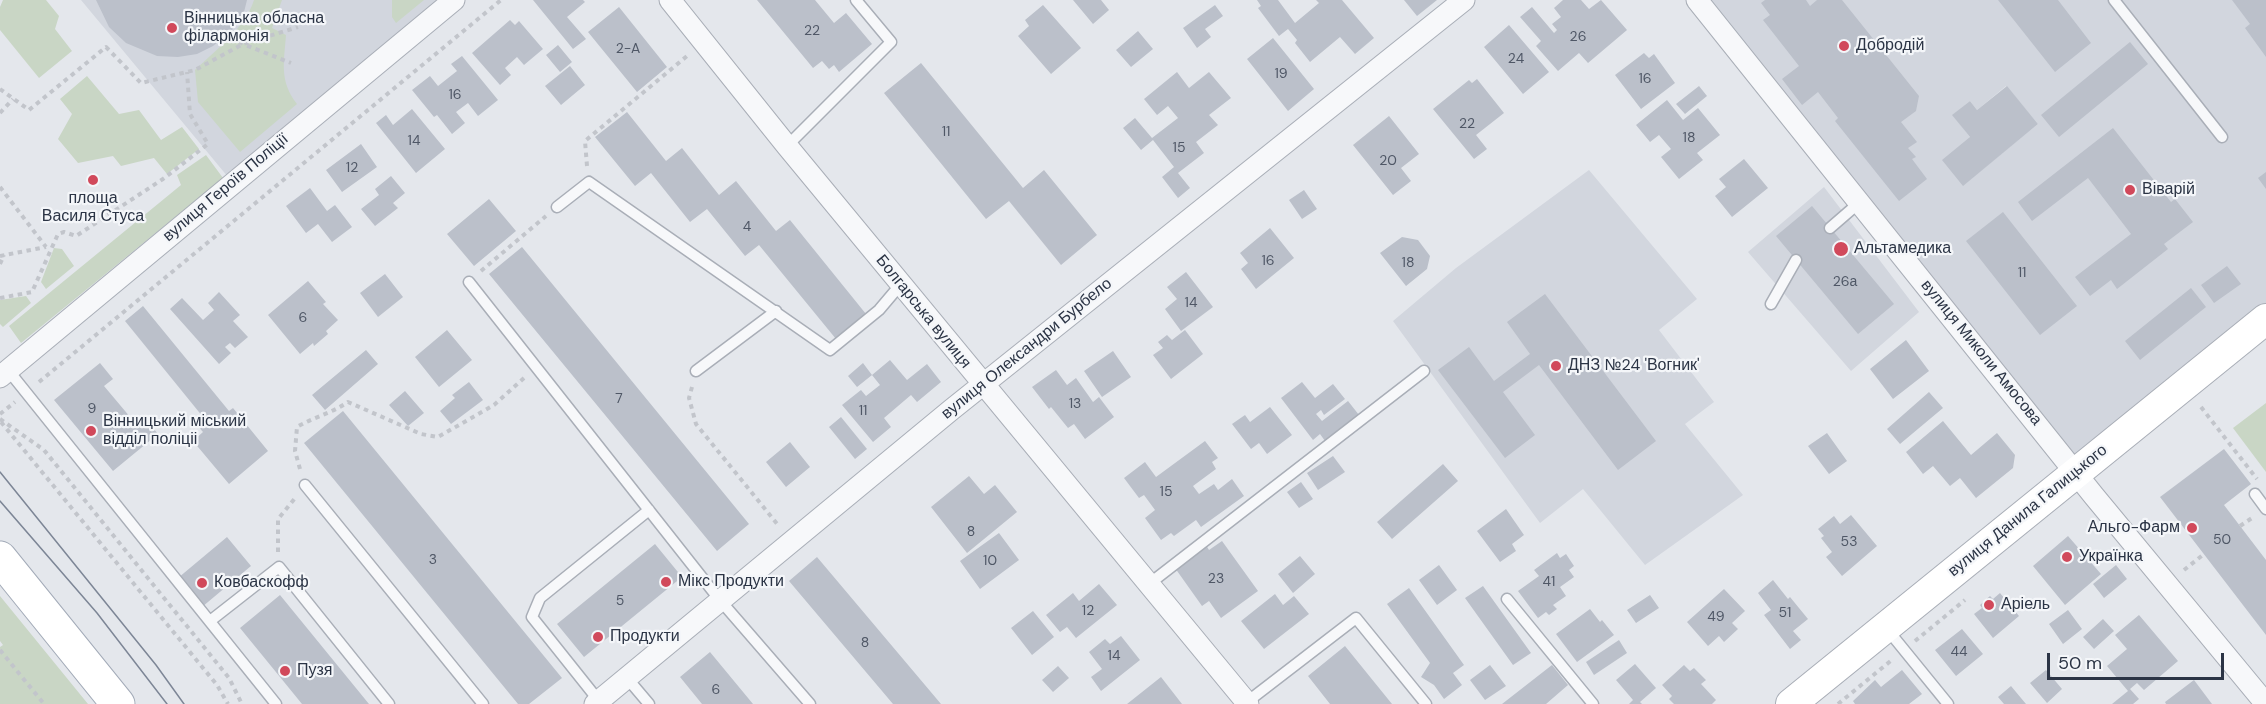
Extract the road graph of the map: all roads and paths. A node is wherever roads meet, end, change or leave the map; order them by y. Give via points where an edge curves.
1 (454, 0) edge
2 (501, 0) edge
3 (670, 0) edge
4 (856, 0) edge
5 (1464, 0) edge
6 (2114, 0) edge
7 (1702, 2) edge
8 (298, 27) dead end
9 (232, 36) dead end
10 (703, 42) junction
11 (243, 44) junction
12 (291, 63) dead end
13 (187, 72) junction
14 (0, 89) edge
15 (13, 99) junction
16 (0, 113) edge
17 (2222, 136) dead end
18 (788, 146) junction
19 (589, 182) junction
20 (0, 187) edge
21 (1860, 202) junction
22 (557, 207) joint
23 (1830, 228) dead end
24 (53, 246) junction
25 (46, 247) junction
26 (2, 256) edge
27 (1796, 260) dead end
28 (0, 264) edge
29 (469, 282) joint
30 (901, 284) junction
31 (0, 298) edge
32 (1771, 304) dead end
33 (776, 311) junction
34 (2266, 319) edge
35 (536, 367) junction
36 (696, 371) joint
37 (1424, 371) dead end
38 (4, 374) edge
39 (983, 384) junction
40 (26, 392) junction
41 (2201, 407) dead end
42 (0, 414) edge
43 (0, 420) edge
44 (2076, 472) junction
45 (305, 485) junction
46 (2255, 494) joint
47 (2266, 509) edge
48 (649, 510) junction
49 (781, 528) dead end
50 (0, 558) edge
51 (279, 567) junction
52 (1149, 584) junction
53 (719, 599) junction
54 (1507, 599) dead end
55 (210, 621) junction
56 (1885, 627) junction
57 (0, 650) edge
58 (627, 678) junction
59 (597, 703) edge
60 (1247, 703) edge
61 (44, 704) edge
62 (118, 704) edge
63 (228, 704) edge
64 (242, 704) edge
65 (276, 704) edge
66 (389, 704) edge
67 (483, 704) edge
68 (649, 704) edge
69 (810, 704) edge
70 (1426, 704) edge
71 (1593, 704) edge
72 (1791, 704) edge
73 (1948, 704) edge
74 (2266, 704) edge

1 - 38 street, вулиця Героїв Поліції
2 - 40 path
3 - 10 street, Болгарська вулиця
4 - 18 lane via 891,42
5 - 39 street, вулиця Олександри Бурбело
6 - 17 lane
7 - 21 street, вулиця Миколи Амосова
8 - 11 path
9 - 11 path
10 - 18 street, Болгарська вулиця
10 - 19 path via 585,141
11 - 12 path
11 - 13 path
13 - 15 path via 141,83 106,46 29,110
13 - 24 path via 190,114 208,144 76,236 58,234
14 - 15 path
15 - 16 path
18 - 30 street, Болгарська вулиця
19 - 22 lane
19 - 33 lane
20 - 25 path
21 - 23 lane
21 - 44 street, вулиця Миколи Амосова
22 - 29 path
24 - 25 path
24 - 31 path via 32,292
25 - 26 path
26 - 28 path
27 - 32 lane
29 - 35 lane
30 - 33 lane via 879,310 830,350
30 - 39 street, Болгарська вулиця
33 - 36 lane
34 - 44 main road, вулиця Данила Галицького
35 - 45 path via 494,405 438,437 421,434 348,402 318,415 297,427 295,452
35 - 48 lane
36 - 49 path via 689,398 696,424
37 - 52 lane
38 - 40 lane
39 - 52 street, Болгарська вулиця
39 - 53 street, вулиця Олександри Бурбело
40 - 42 path
40 - 55 lane
41 - 46 path via 2264,487
43 - 63 path via 217,685
43 - 64 path via 44,450 229,678
44 - 56 main road, вулиця Данила Галицького
44 - 74 street, вулиця Миколи Амосова
45 - 51 path via 278,519
45 - 67 lane
46 - 47 lane
48 - 53 lane
48 - 59 lane via 540,598 532,616
50 - 62 main road
51 - 55 lane
51 - 66 lane
52 - 60 street, Болгарська вулиця
53 - 58 street, вулиця Олександри Бурбело
53 - 69 lane
54 - 71 lane
55 - 65 lane
56 - 72 main road, вулиця Данила Галицького
56 - 73 lane
57 - 61 path
58 - 59 street, вулиця Олександри Бурбело
58 - 68 lane
60 - 70 lane via 1356,618

